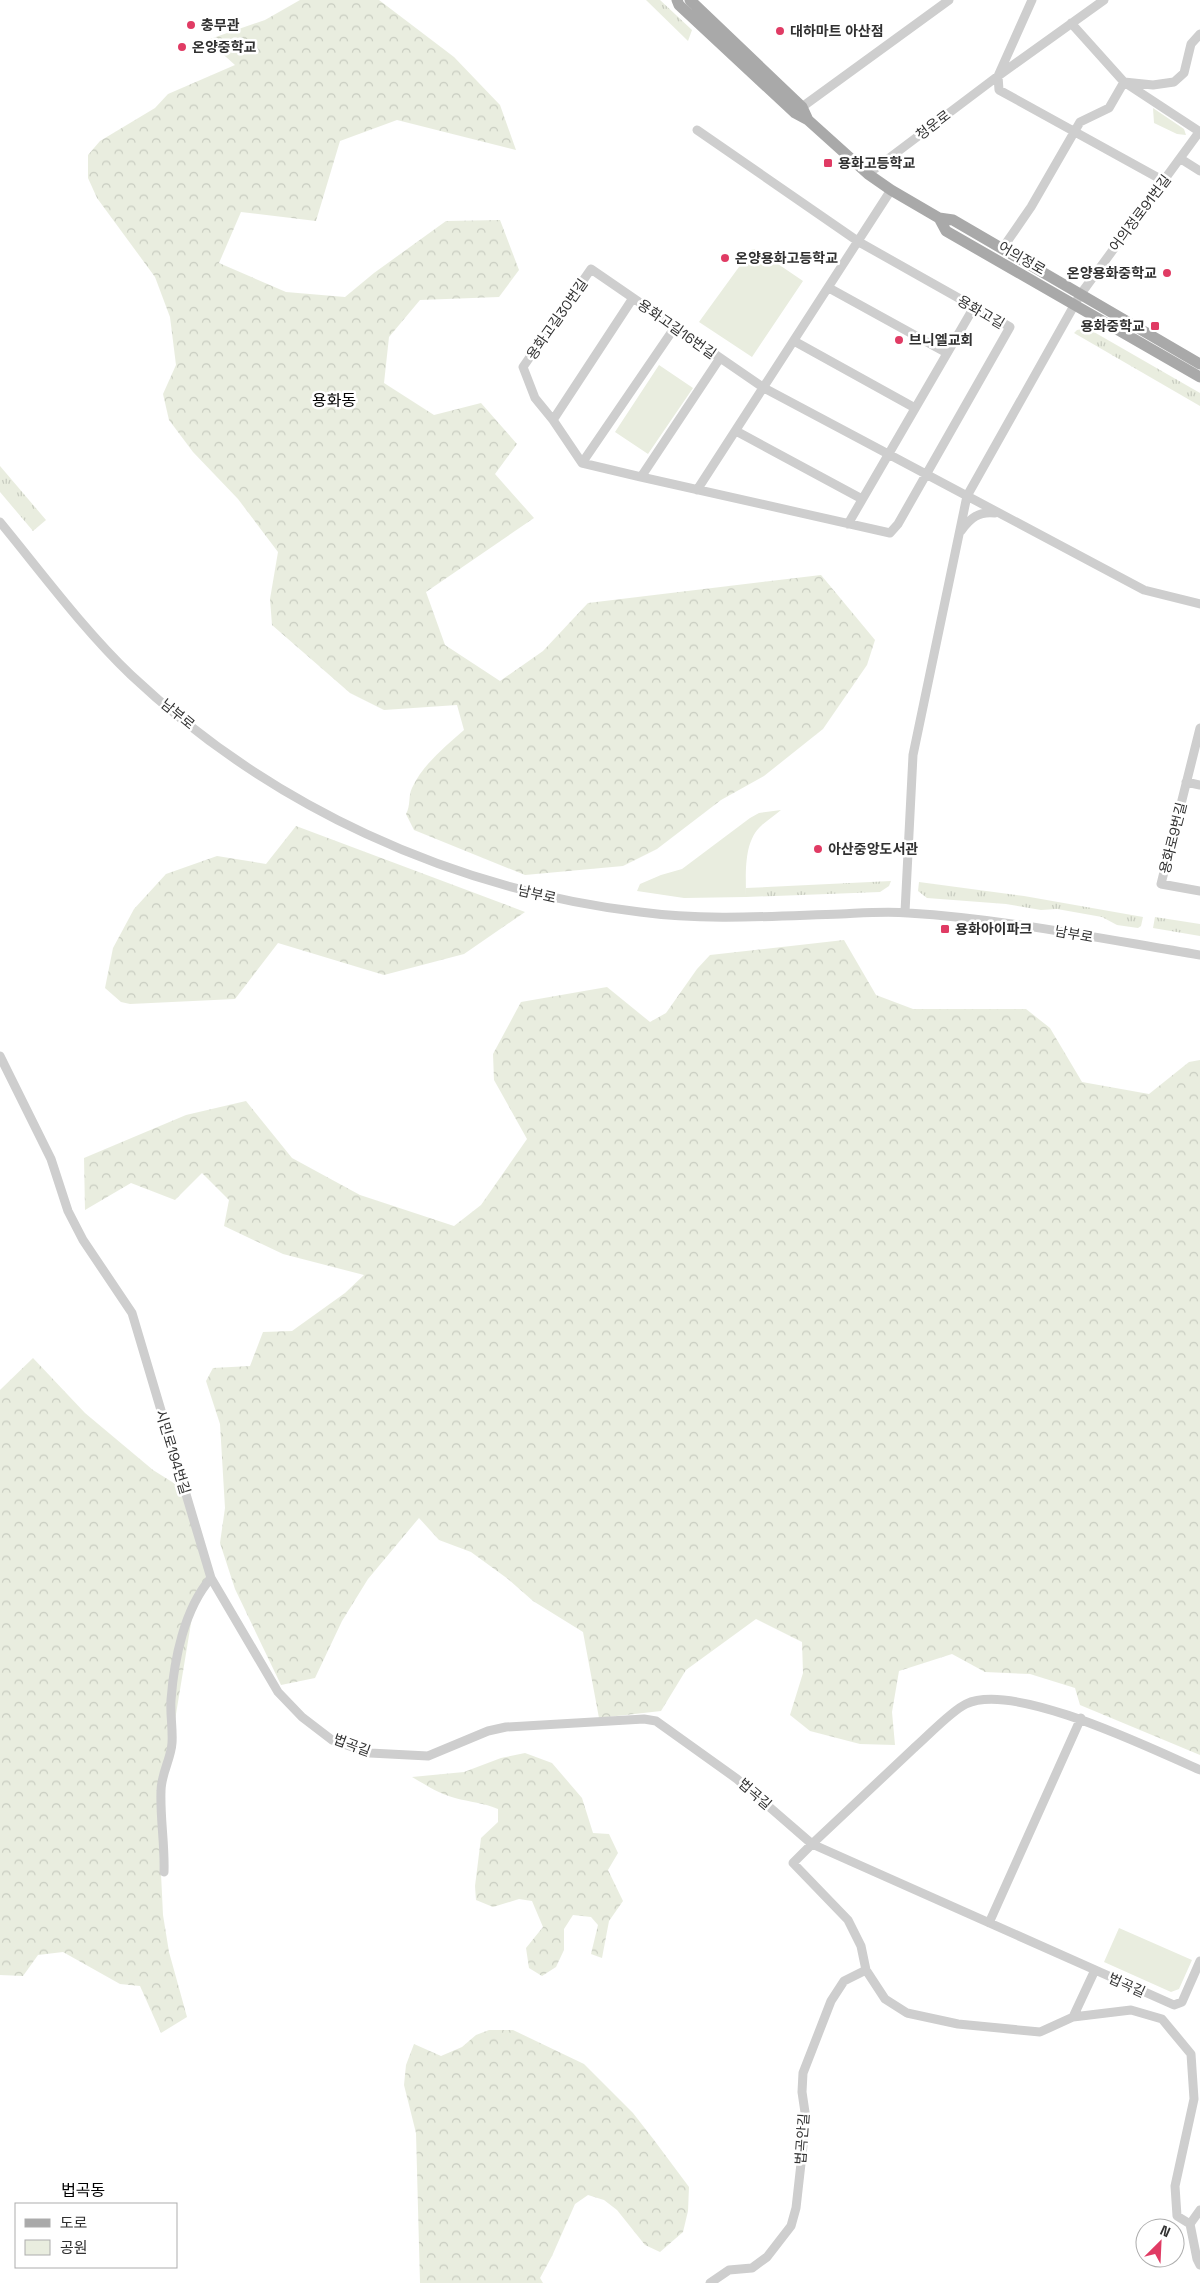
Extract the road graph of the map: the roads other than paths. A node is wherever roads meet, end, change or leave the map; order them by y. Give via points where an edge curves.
1 (677, 0) edge
2 (690, 0) edge
3 (949, 0) edge
4 (1032, 0) edge
5 (1104, 0) edge
6 (1071, 23) junction
7 (1200, 34) edge
8 (998, 76) junction
9 (1124, 82) junction
10 (802, 107) junction
11 (808, 120) junction
12 (697, 130) dead end
13 (1200, 131) edge
14 (1076, 132) junction
15 (1181, 159) junction
16 (1200, 171) edge
17 (868, 174) junction
18 (1164, 181) junction
19 (891, 190) junction
20 (939, 218) junction
21 (859, 242) junction
22 (1002, 249) junction
23 (591, 269) joint
24 (829, 288) junction
25 (633, 298) junction
26 (1077, 300) junction
27 (974, 307) junction
28 (675, 328) junction
29 (794, 341) junction
30 (946, 354) junction
31 (720, 358) junction
32 (1200, 364) edge
33 (1200, 377) edge
34 (764, 388) junction
35 (915, 408) junction
36 (553, 420) junction
37 (736, 431) junction
38 (888, 454) junction
39 (582, 463) junction
40 (926, 474) junction
41 (641, 477) junction
42 (697, 490) junction
43 (967, 496) junction
44 (862, 499) junction
45 (1001, 514) junction
46 (0, 522) edge
47 (848, 524) junction
48 (959, 533) junction
49 (1200, 604) edge
50 (1200, 728) edge
51 (1186, 782) junction
52 (1200, 785) edge
53 (1200, 891) edge
54 (905, 912) junction
55 (1200, 955) edge
56 (0, 1056) edge
57 (211, 1578) junction
58 (1081, 1718) junction
59 (1200, 1770) edge
60 (812, 1844) junction
61 (164, 1872) dead end
62 (989, 1923) junction
63 (1200, 1961) edge
64 (866, 1970) junction
65 (1095, 1970) junction
66 (1074, 2017) junction
67 (1199, 2211) edge
68 (1190, 2224) junction
69 (1200, 2265) edge
70 (710, 2283) edge

1 - 11 main road, 어의정로 via 794,113
2 - 10 main road, 어의정로
3 - 10 street
4 - 8 street, 청운로
5 - 6 street, 청운로
6 - 8 street, 청운로
6 - 9 street
7 - 9 street via 1191,44 1184,74 1174,82 1153,85
8 - 14 street via 999,90
8 - 17 street, 청운로
9 - 13 street
9 - 14 street via 1109,108 1080,122
10 - 11 main road, 어의정로
11 - 17 main road, 어의정로
12 - 21 street, 용화고길
13 - 15 street, 어의정로91번길
14 - 18 street
14 - 22 street
15 - 16 street
15 - 18 street, 어의정로91번길
17 - 19 main road, 어의정로
18 - 26 street, 어의정로91번길
19 - 20 main road, 어의정로
19 - 21 street
20 - 22 main road, 어의정로 via 953,220
20 - 26 main road, 어의정로 via 946,231
21 - 24 street
21 - 27 street, 용화고길
22 - 26 main road, 어의정로
23 - 25 street, 용화고길16번길
23 - 36 street, 용화고길30번길 via 523,367 535,398
24 - 29 street
24 - 30 street
25 - 28 street, 용화고길16번길
25 - 36 street
26 - 32 main road, 어의정로
26 - 33 main road, 어의정로
26 - 43 street, 어의정로91번길
27 - 30 street
27 - 40 street, 용화고길 via 1010,328
28 - 31 street, 용화고길16번길
28 - 39 street
29 - 34 street
29 - 35 street
30 - 35 street
31 - 34 street, 용화고길16번길
31 - 41 street
34 - 37 street
34 - 38 street
35 - 38 street
36 - 39 street, 용화고길30번길
37 - 42 street
37 - 44 street
38 - 40 street
38 - 44 street
39 - 41 street
40 - 43 street
40 - 47 street via 890,533
41 - 42 street
42 - 47 street
43 - 45 street
43 - 48 street, 어의정로91번길
44 - 47 street
45 - 48 street via 978,514
45 - 49 street via 1144,590
46 - 54 street, 남부로 via 91,632 131,674 183,719 271,782 379,841 486,881 540,895 640,912 726,917
48 - 54 street, 어의정로91번길 via 913,754
50 - 51 street, 용화로9번길
51 - 52 street
51 - 53 street, 용화로9번길 via 1161,884
54 - 55 street, 남부로 via 1016,924
56 - 57 street, 시민로194번길 via 52,1159 68,1211 83,1240 132,1312
57 - 60 street, 법곡길 via 278,1692 302,1717 332,1740 370,1753 428,1756 488,1731 506,1727 644,1718 656,1721 737,1779
57 - 61 street via 202,1588 184,1630 177,1661 172,1699 172,1743 162,1775
58 - 59 street
58 - 60 street via 1002,1699 966,1704
58 - 62 street
60 - 62 street, 법곡길
60 - 64 street via 792,1863 848,1920 861,1946
62 - 65 street, 법곡길
63 - 65 street, 법곡길 via 1182,2002 1174,2006
64 - 66 street via 885,1999 907,2013 958,2024 1040,2032
64 - 70 street, 법곡안길 via 844,1981 831,2000 803,2073 806,2119 791,2226 767,2257 752,2268 729,2270
65 - 66 street, 법곡길
66 - 68 street via 1132,2010 1162,2019 1191,2054 1194,2099 1174,2186 1177,2216
67 - 68 street
68 - 69 street

